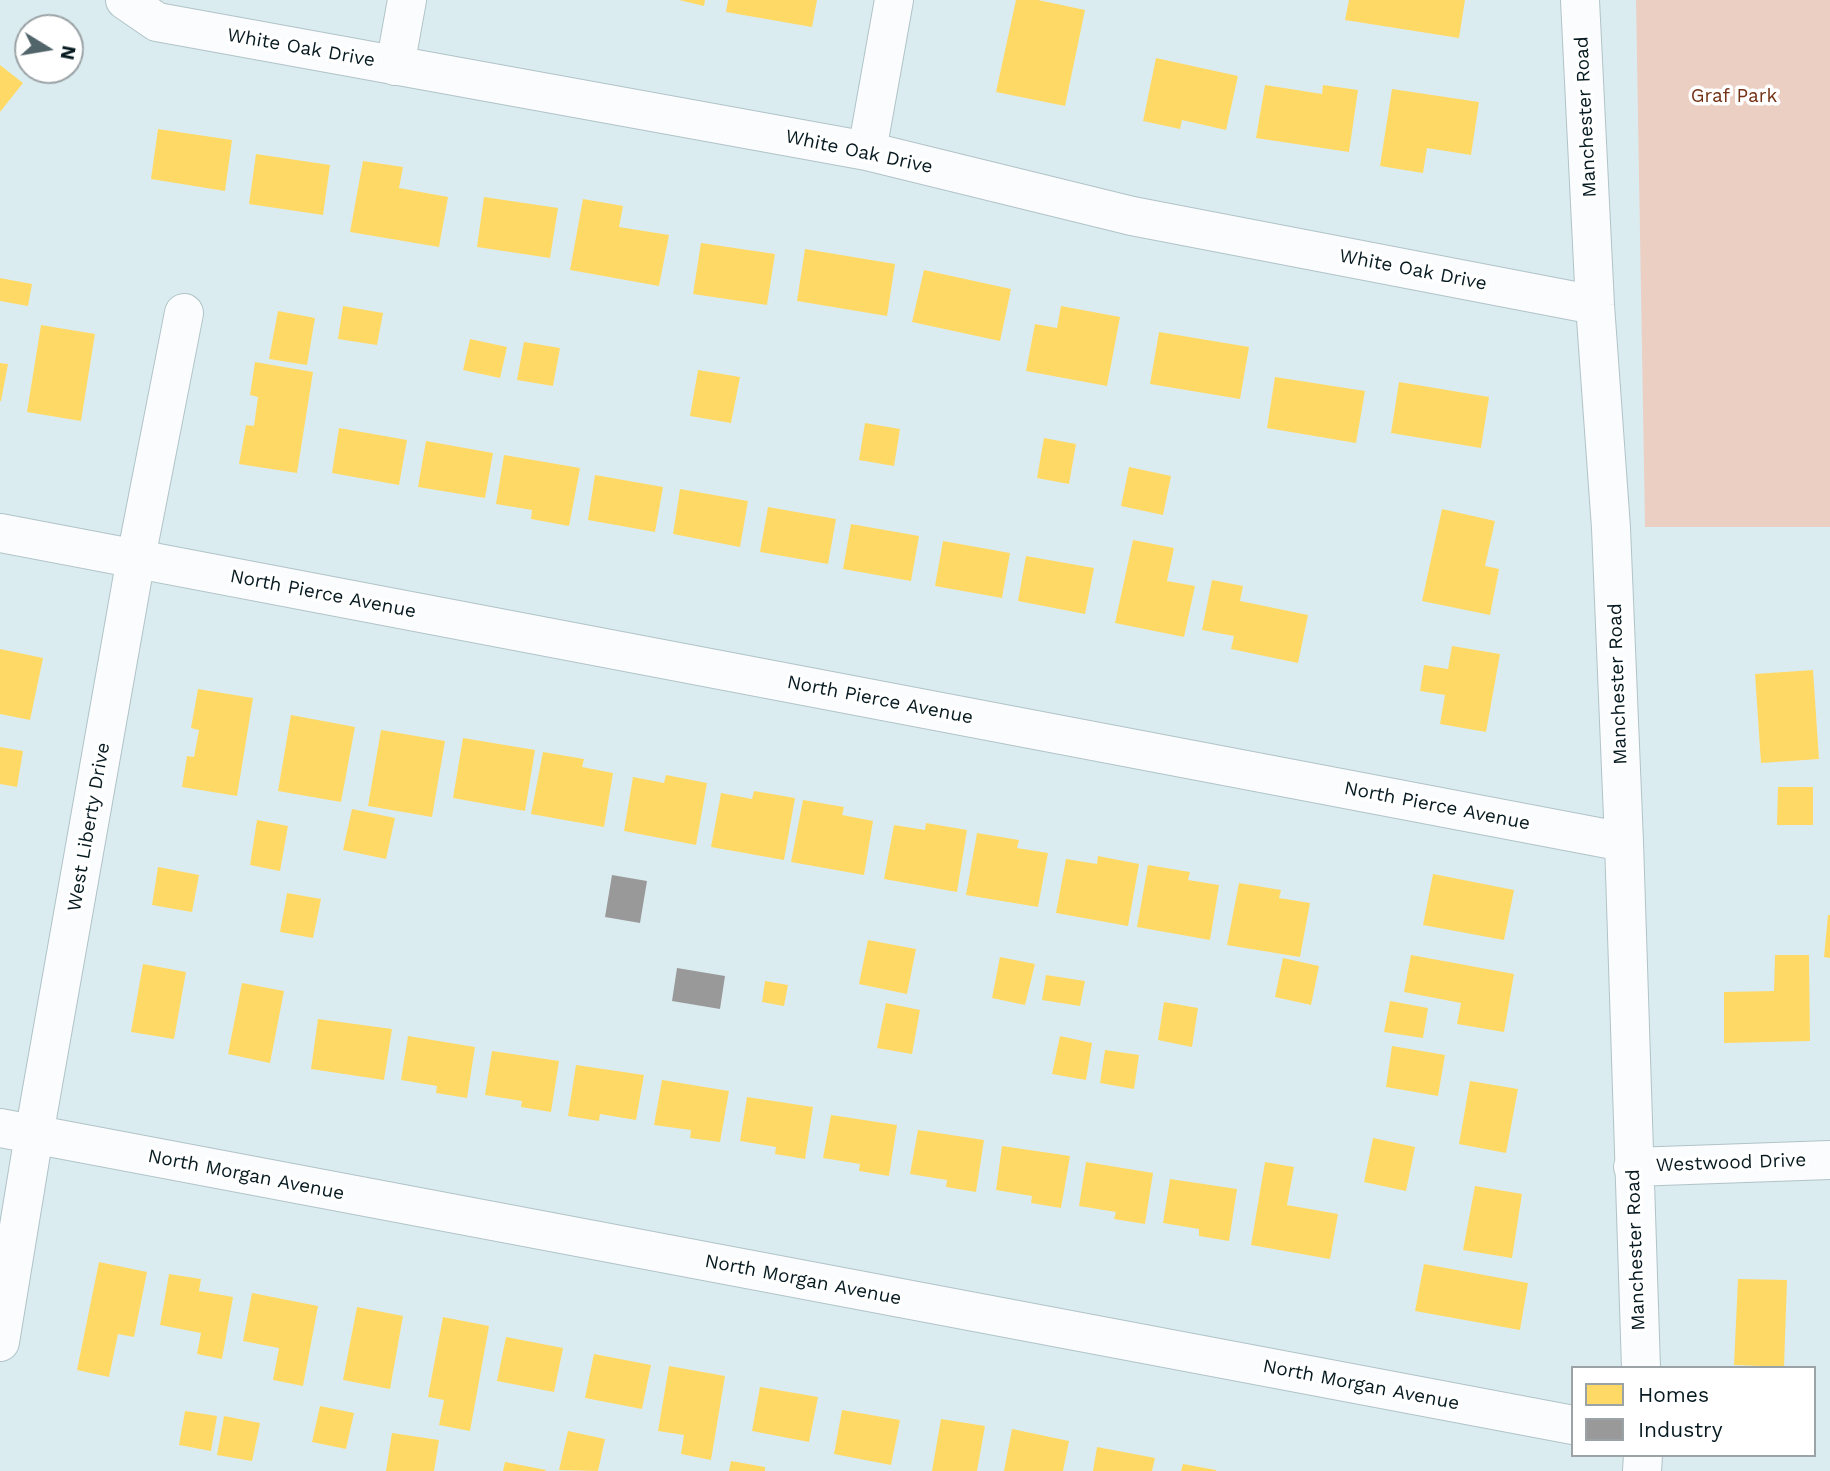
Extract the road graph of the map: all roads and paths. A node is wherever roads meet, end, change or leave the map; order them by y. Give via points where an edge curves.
1 (125, 0) edge
2 (407, 0) edge
3 (894, 0) edge
4 (1580, 0) edge
5 (395, 66) junction
6 (867, 150) junction
7 (1595, 304) junction
8 (184, 313) dead end
9 (0, 533) edge
10 (136, 558) junction
11 (1624, 842) junction
12 (17, 1132) edge
13 (1830, 1160) edge
14 (1633, 1167) junction
15 (0, 1342) edge
16 (1641, 1366) edge
17 (1571, 1425) edge

1 - 5 street, White Oak Drive via 157,22
2 - 5 street
3 - 6 street
4 - 7 street, Manchester Road
5 - 6 street, White Oak Drive
6 - 7 street, White Oak Drive via 1132,216
7 - 11 street, Manchester Road via 1611,528
8 - 10 street, West Liberty Drive
9 - 10 street, North Pierce Avenue
10 - 11 street, North Pierce Avenue
10 - 12 street, West Liberty Drive
11 - 14 street, Manchester Road
12 - 15 street, West Liberty Drive
12 - 17 street, North Morgan Avenue
13 - 14 street, Westwood Drive
14 - 16 street, Manchester Road

